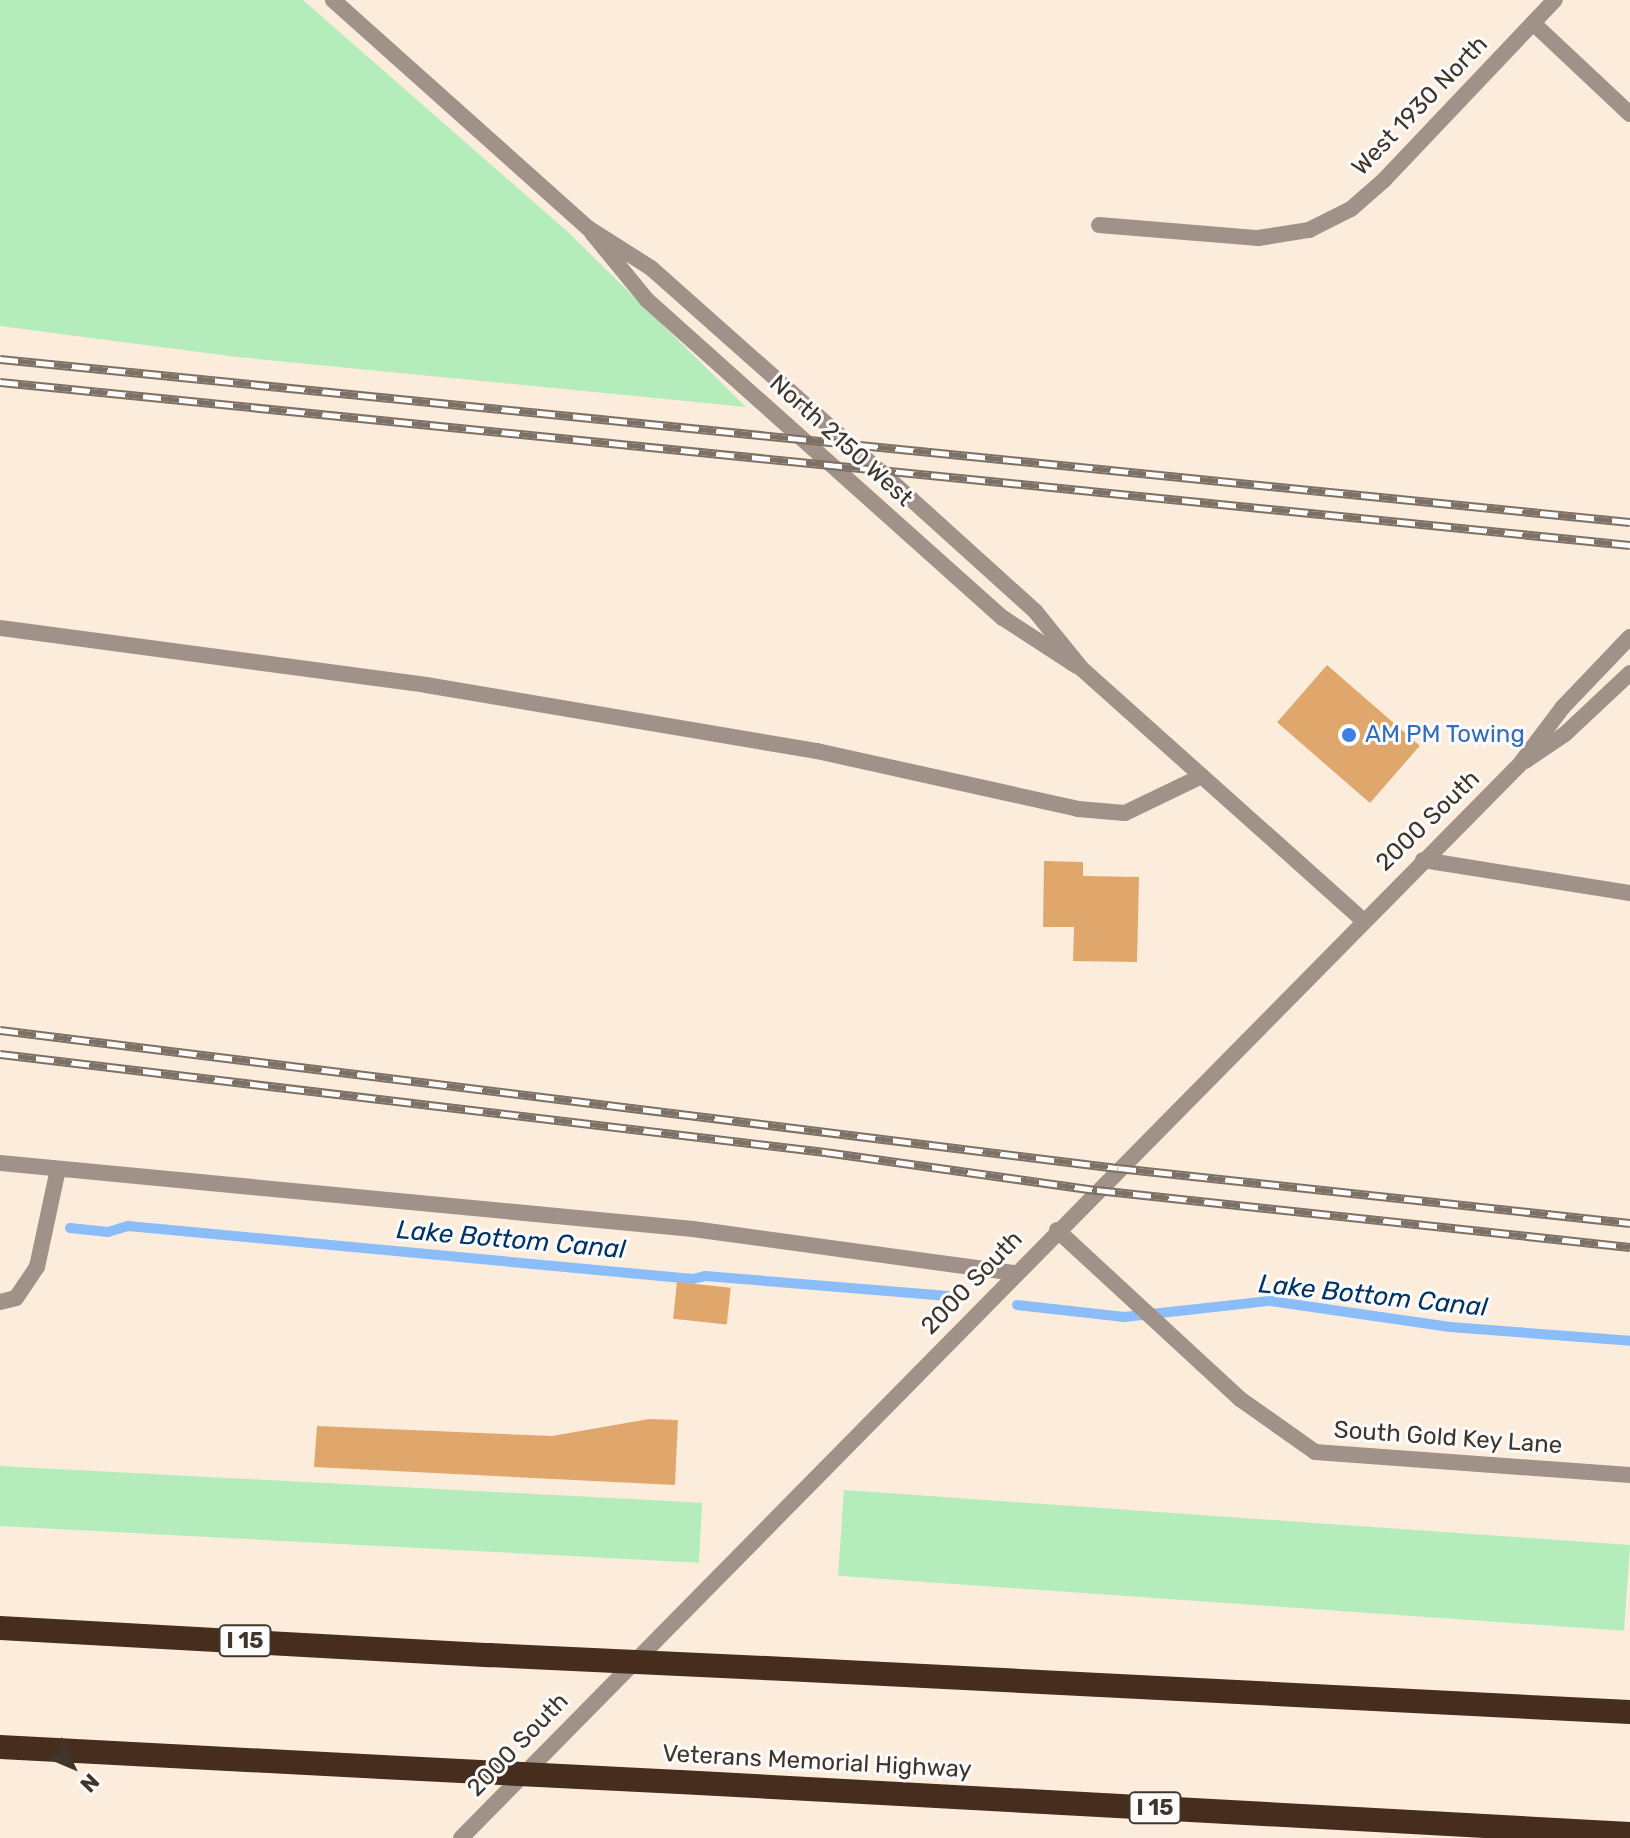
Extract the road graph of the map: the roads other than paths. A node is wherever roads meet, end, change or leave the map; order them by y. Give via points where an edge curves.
1 (333, 0) edge
2 (1555, 0) edge
3 (1533, 23) junction
4 (1630, 114) edge
5 (1099, 225) dead end
6 (588, 228) junction
7 (0, 628) edge
8 (1630, 637) edge
9 (1082, 669) junction
10 (1630, 673) edge
11 (1520, 764) junction
12 (1202, 776) junction
13 (1423, 860) junction
14 (1630, 893) edge
15 (1362, 919) junction
16 (0, 1163) edge
17 (58, 1169) junction
18 (1057, 1230) junction
19 (1015, 1273) junction
20 (0, 1302) edge
21 (1630, 1475) edge
22 (0, 1628) edge
23 (1630, 1712) edge
24 (0, 1747) edge
25 (1630, 1834) edge
26 (461, 1838) edge

1 - 6 street, North 2150 West
2 - 3 street, West 1930 North
3 - 4 street
3 - 5 street, West 1930 North via 1351,209 1309,230 1258,238
6 - 9 street, North 2150 West via 651,268 951,534 1035,611
6 - 9 street, North 2150 West via 647,300 1003,618
7 - 12 street via 473,693 817,751 1078,809 1125,813
8 - 11 street, 2000 South via 1563,707
9 - 12 street, North 2150 West
10 - 11 street, 2000 South via 1565,734
11 - 13 street, 2000 South
12 - 15 street, North 2150 West
13 - 14 street
13 - 15 street, 2000 South
15 - 18 street, 2000 South
16 - 17 street
17 - 19 street via 693,1229
17 - 20 street via 41,1260 16,1298
18 - 19 street, 2000 South
18 - 21 street, South Gold Key Lane via 1240,1399 1315,1452
19 - 26 street, 2000 South
22 - 23 highway, I 15, bridge
24 - 25 highway, Veterans Memorial Highway / I 15, bridge

